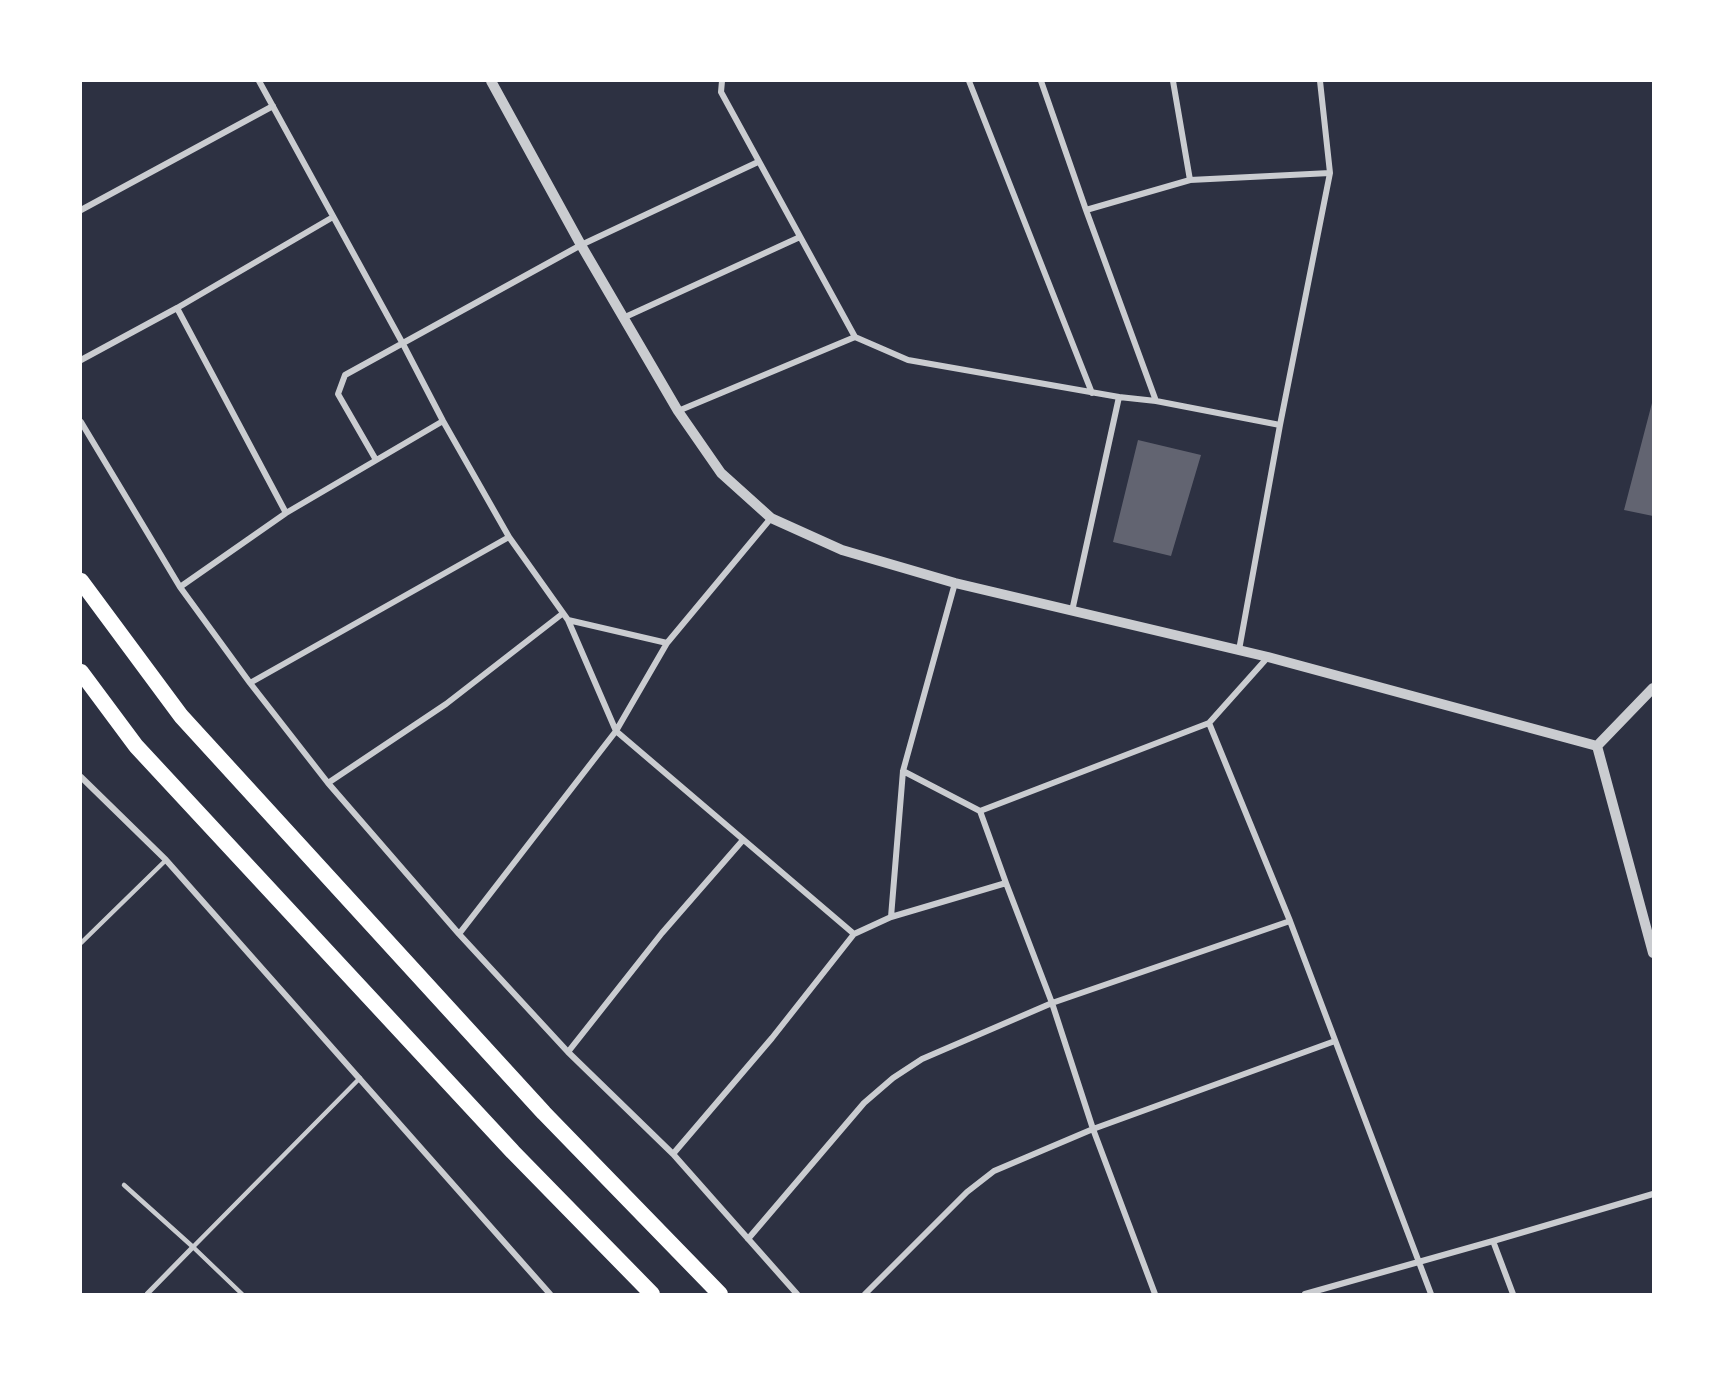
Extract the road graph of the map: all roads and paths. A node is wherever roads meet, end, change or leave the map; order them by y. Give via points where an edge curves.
1 (259, 81) edge
2 (491, 81) edge
3 (722, 81) edge
4 (969, 81) edge
5 (1041, 81) edge
6 (1173, 81) edge
7 (1320, 81) edge
8 (273, 106) junction
9 (758, 162) junction
10 (1330, 173) junction
11 (1191, 180) junction
12 (81, 210) edge
13 (1086, 210) junction
14 (333, 217) junction
15 (800, 237) junction
16 (581, 245) junction
17 (177, 308) junction
18 (623, 318) junction
19 (855, 337) junction
20 (404, 344) junction
21 (81, 360) edge
22 (1092, 393) junction
23 (1119, 397) junction
24 (1156, 401) junction
25 (678, 411) junction
26 (443, 421) junction
27 (81, 422) edge
28 (1280, 425) junction
29 (376, 460) junction
30 (286, 513) junction
31 (771, 518) junction
32 (509, 537) junction
33 (81, 581) edge
34 (955, 583) junction
35 (180, 587) junction
36 (1072, 611) junction
37 (562, 614) junction
38 (567, 620) junction
39 (667, 643) junction
40 (1239, 650) junction
41 (1268, 657) junction
42 (81, 672) edge
43 (250, 683) junction
44 (1653, 688) edge
45 (1209, 723) junction
46 (616, 731) junction
47 (1597, 746) junction
48 (903, 771) junction
49 (81, 777) edge
50 (328, 783) junction
51 (980, 811) junction
52 (743, 840) junction
53 (166, 860) junction
54 (1006, 883) junction
55 (891, 917) junction
56 (1290, 921) junction
57 (459, 933) junction
58 (854, 934) junction
59 (81, 943) edge
60 (1653, 952) edge
61 (1052, 1003) junction
62 (1335, 1041) junction
63 (568, 1052) junction
64 (360, 1078) junction
65 (1093, 1129) junction
66 (673, 1154) junction
67 (124, 1185) dead end
68 (1653, 1194) edge
69 (748, 1239) junction
70 (1493, 1242) junction
71 (193, 1247) junction
72 (1420, 1262) junction
73 (147, 1294) edge
74 (242, 1294) edge
75 (550, 1294) edge
76 (651, 1294) edge
77 (720, 1294) edge
78 (797, 1294) edge
79 (865, 1294) edge
80 (1155, 1294) edge
81 (1307, 1294) edge
82 (1431, 1294) edge
83 (1514, 1294) edge

1 - 8 street
2 - 16 street
3 - 9 street via 721,92
4 - 22 street
5 - 13 street
6 - 11 street
7 - 10 street
8 - 12 street
8 - 14 street
9 - 15 street
9 - 16 street
10 - 11 street
10 - 28 street
11 - 13 street
13 - 24 street
14 - 17 street
14 - 20 street
15 - 18 street
15 - 19 street
16 - 18 street
16 - 20 street
17 - 21 street
17 - 30 street
18 - 25 street
19 - 22 street via 908,360
19 - 25 street
20 - 26 street
20 - 29 street via 345,375 338,394
22 - 23 street
23 - 24 street
23 - 36 street
24 - 28 street
25 - 31 street via 721,473
26 - 29 street
26 - 32 street
27 - 35 street
28 - 40 street
29 - 30 street
30 - 35 street
31 - 34 street via 842,550
31 - 39 street
32 - 37 street
32 - 43 street
33 - 77 highway via 181,716 544,1113
34 - 36 street
34 - 48 street
35 - 43 street
36 - 40 street
37 - 38 street
37 - 50 street via 446,704
38 - 39 street
38 - 46 street
39 - 46 street
40 - 41 street
41 - 45 street
41 - 47 street
42 - 76 highway via 136,746 513,1152
43 - 50 street
44 - 47 street
45 - 51 street
45 - 56 street
46 - 52 street
46 - 57 street
47 - 60 street
48 - 51 street
48 - 55 street
49 - 53 street
50 - 57 street
51 - 54 street
52 - 58 street
52 - 63 street via 662,933
53 - 59 lane
53 - 64 street
54 - 55 street
54 - 61 street
55 - 58 street
56 - 61 street
56 - 62 street
57 - 63 street
58 - 66 street
61 - 65 street
61 - 69 street via 922,1059 893,1078 864,1103
62 - 65 street
62 - 72 street
63 - 66 street
64 - 71 lane
64 - 75 street
65 - 79 street via 994,1171 967,1192
65 - 80 street
66 - 69 street
67 - 71 lane
68 - 70 street
69 - 78 street
70 - 72 street
70 - 83 street
71 - 73 street
71 - 74 lane
72 - 81 street
72 - 82 street

